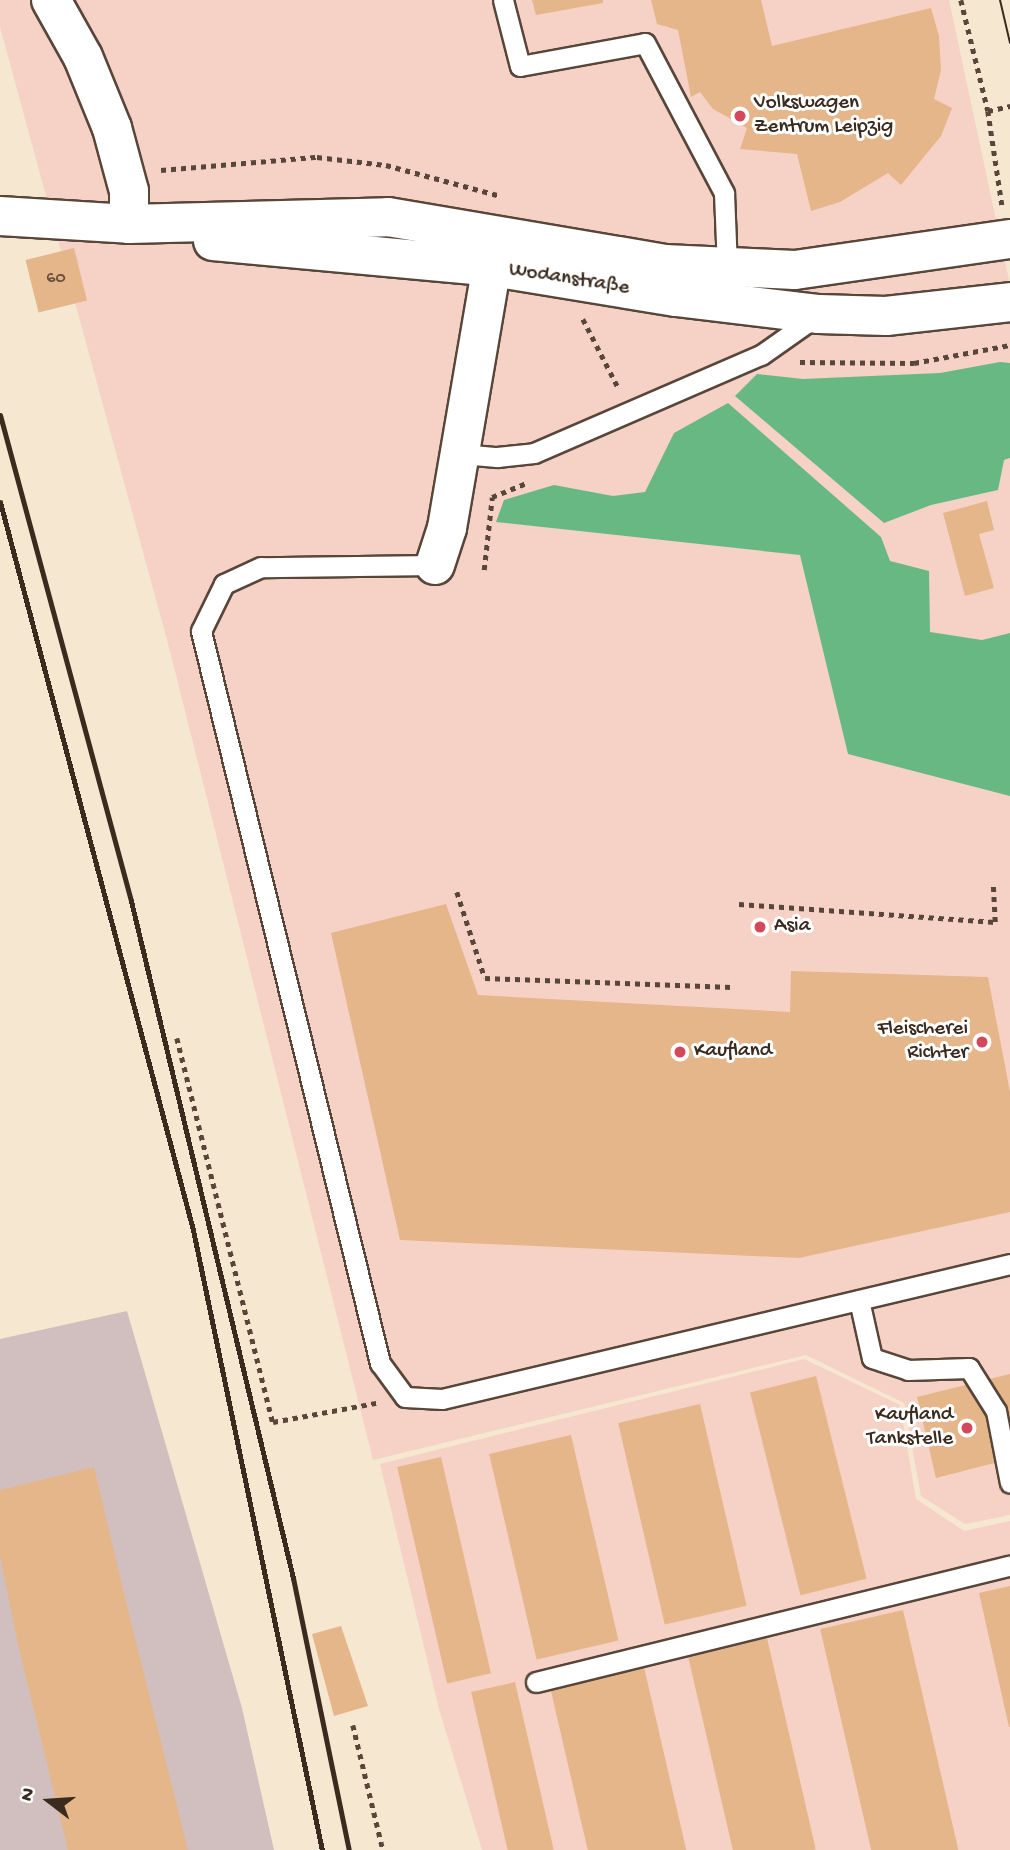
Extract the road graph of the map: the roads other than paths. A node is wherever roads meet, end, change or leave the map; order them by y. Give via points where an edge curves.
1 (51, 0) edge
2 (503, 0) edge
3 (0, 216) edge
4 (129, 224) junction
5 (1009, 239) edge
6 (495, 252) junction
7 (727, 267) junction
8 (1010, 302) edge
9 (819, 314) junction
10 (461, 454) junction
11 (435, 565) joint
12 (1010, 1264) edge
13 (859, 1300) junction
14 (1010, 1483) edge
15 (1010, 1566) edge
16 (536, 1682) dead end

1 - 4 street via 83,57 112,128 129,191
2 - 7 lane via 520,66 645,43 724,193
3 - 4 street, Wodanstraße
4 - 6 street, Wodanstraße via 208,240
5 - 7 street, Wodanstraße via 795,270
6 - 7 street, Wodanstraße
6 - 9 street, Wodanstraße via 568,279 676,298
6 - 10 street
8 - 9 street, Wodanstraße via 886,316
9 - 10 lane via 761,355 534,453
10 - 11 street
11 - 13 lane via 261,567 224,584 201,631 380,1363 405,1397 442,1399
12 - 13 lane
13 - 14 lane via 872,1358 908,1370 969,1368 996,1410
15 - 16 lane

